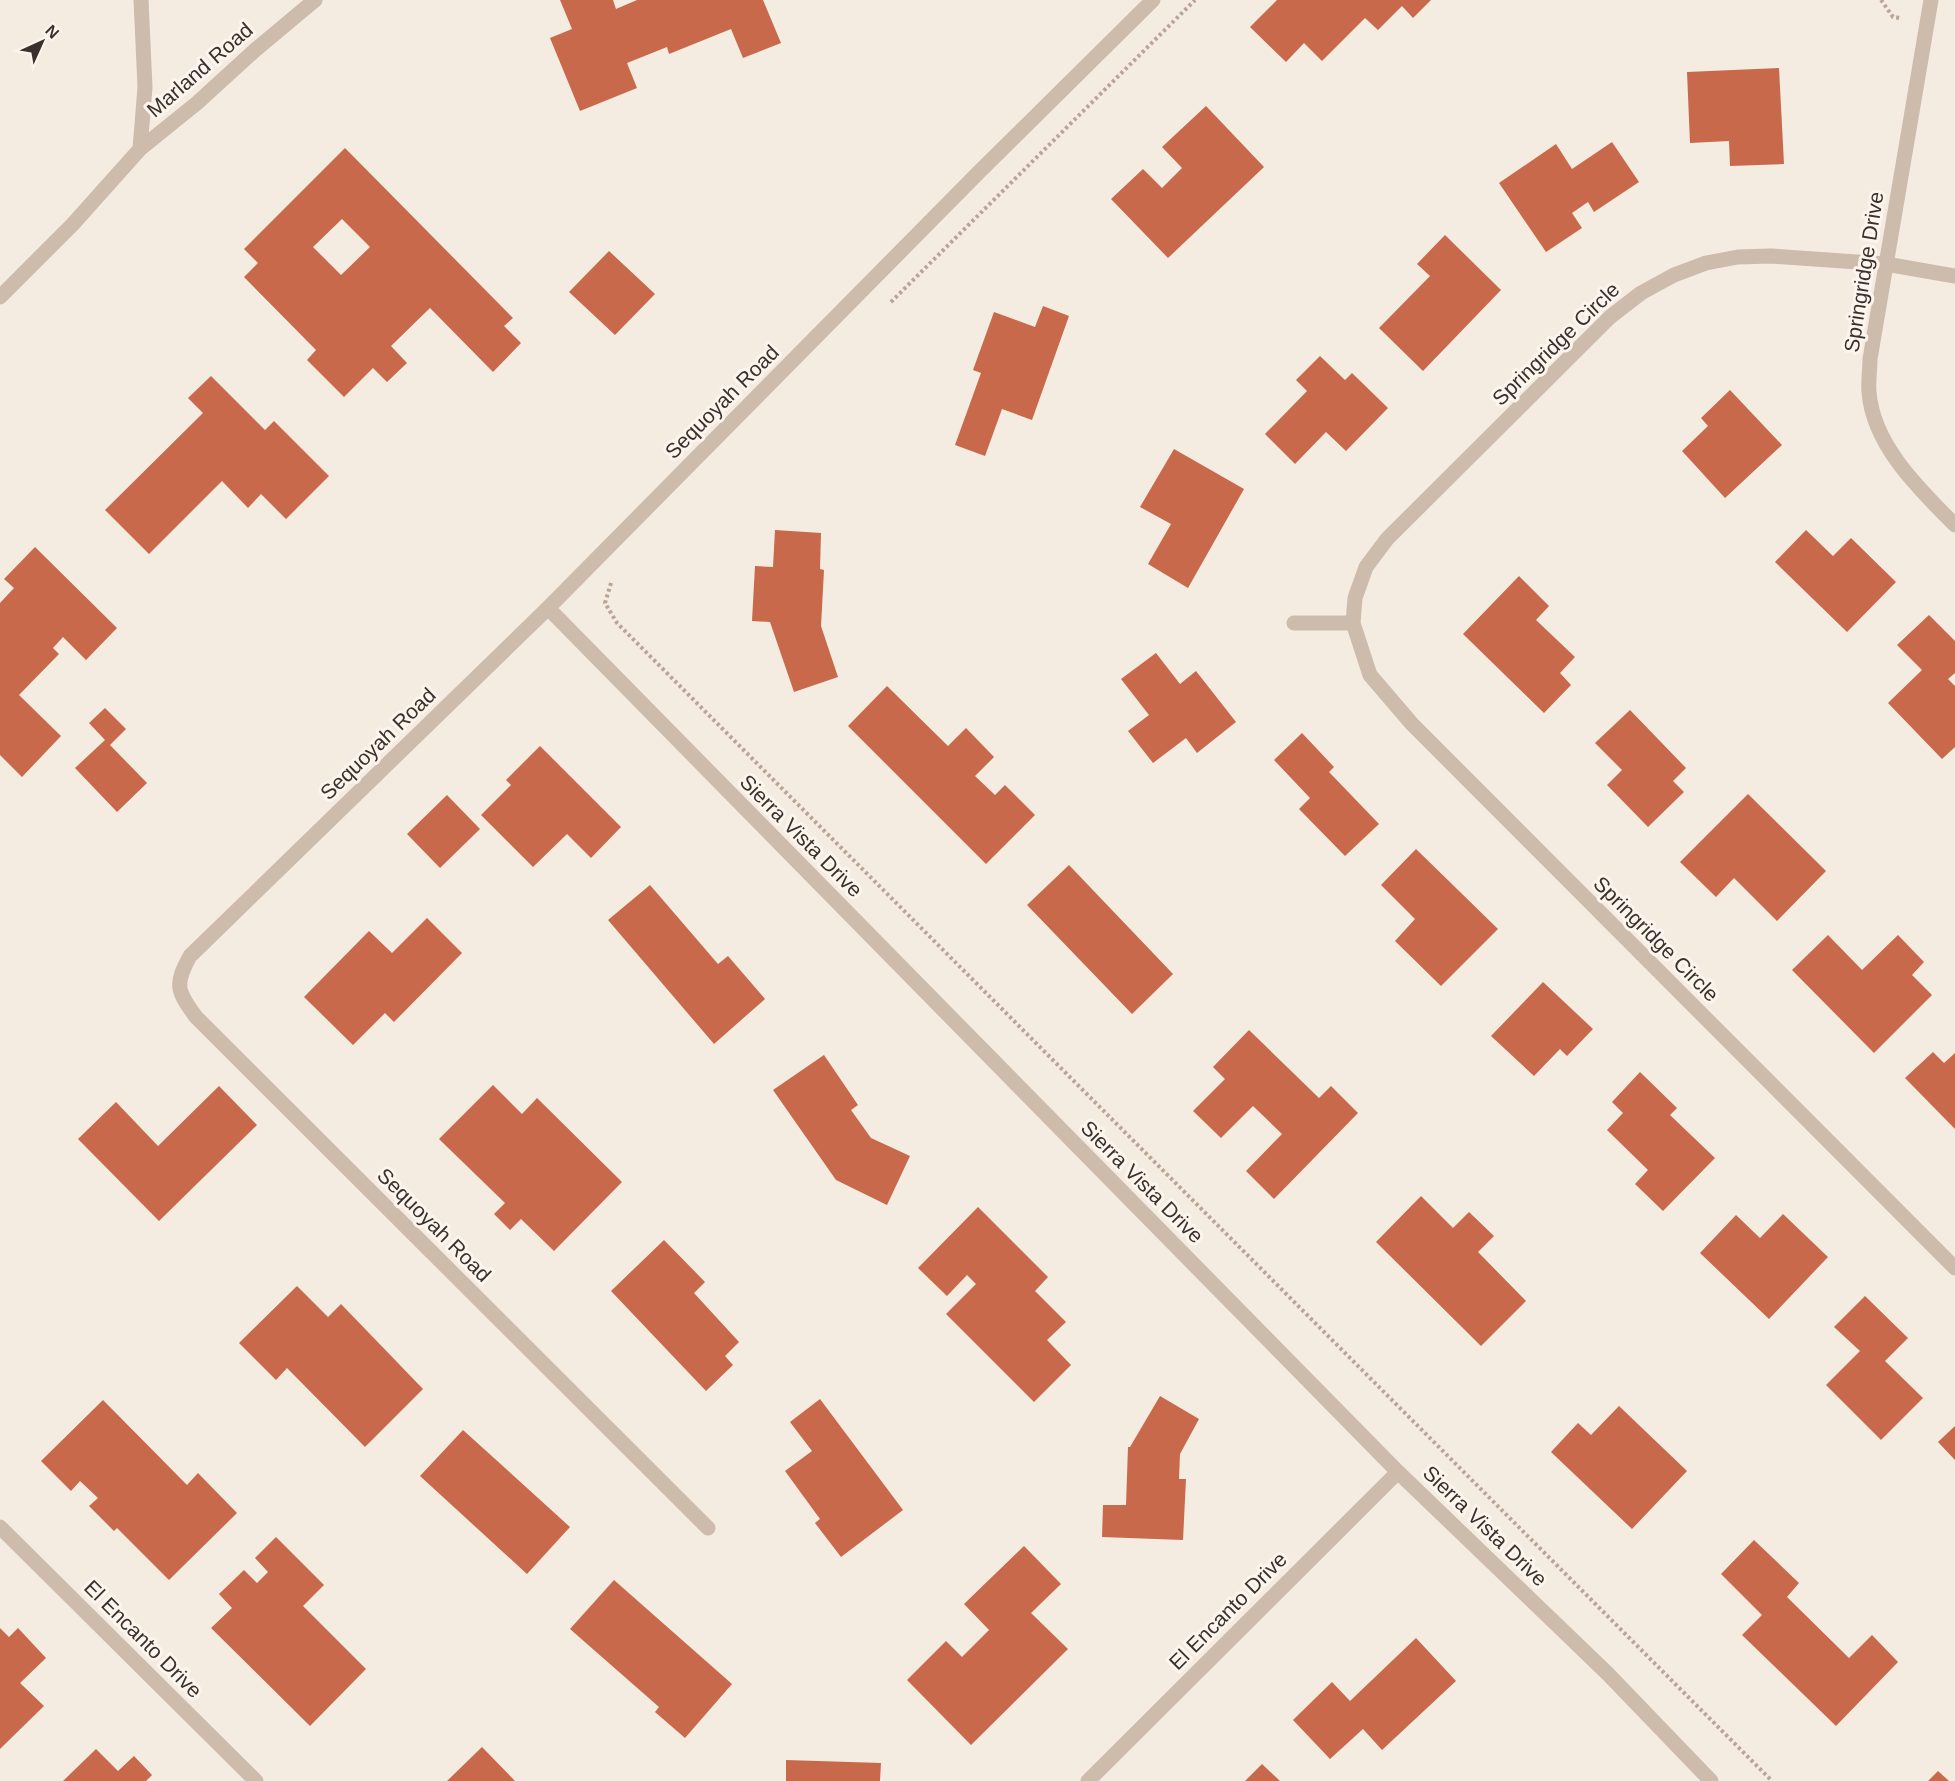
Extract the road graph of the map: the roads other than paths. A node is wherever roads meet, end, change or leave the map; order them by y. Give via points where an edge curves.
1 (141, 0) edge
2 (315, 0) edge
3 (1153, 0) edge
4 (1931, 0) edge
5 (140, 149) junction
6 (1886, 264) junction
7 (1955, 276) edge
8 (0, 297) edge
9 (1955, 525) edge
10 (548, 608) junction
11 (1293, 622) dead end
12 (1353, 623) junction
13 (1955, 1268) edge
14 (1398, 1472) junction
15 (0, 1527) edge
16 (708, 1528) dead end
17 (256, 1781) edge
18 (1088, 1781) edge
19 (1711, 1781) edge

1 - 5 street, Marland Road via 145,87
2 - 5 street, Marland Road
3 - 10 street, Sequoyah Road
4 - 6 street, Springridge Drive
5 - 8 street, Marland Road
6 - 7 street, Springridge Circle
6 - 9 street, Springridge Drive via 1870,359 1869,392 1875,417 1900,465
6 - 12 street, Springridge Circle via 1738,257 1695,267 1641,293 1610,317 1387,539 1366,567 1355,598
10 - 14 street, Sierra Vista Drive
10 - 16 street, Sequoyah Road via 190,956 180,974 181,996 196,1017
11 - 12 street
12 - 13 street, Springridge Circle via 1370,675 1412,724
14 - 18 street, El Encanto Drive
14 - 19 street, Sierra Vista Drive via 1608,1674
15 - 17 street, El Encanto Drive

